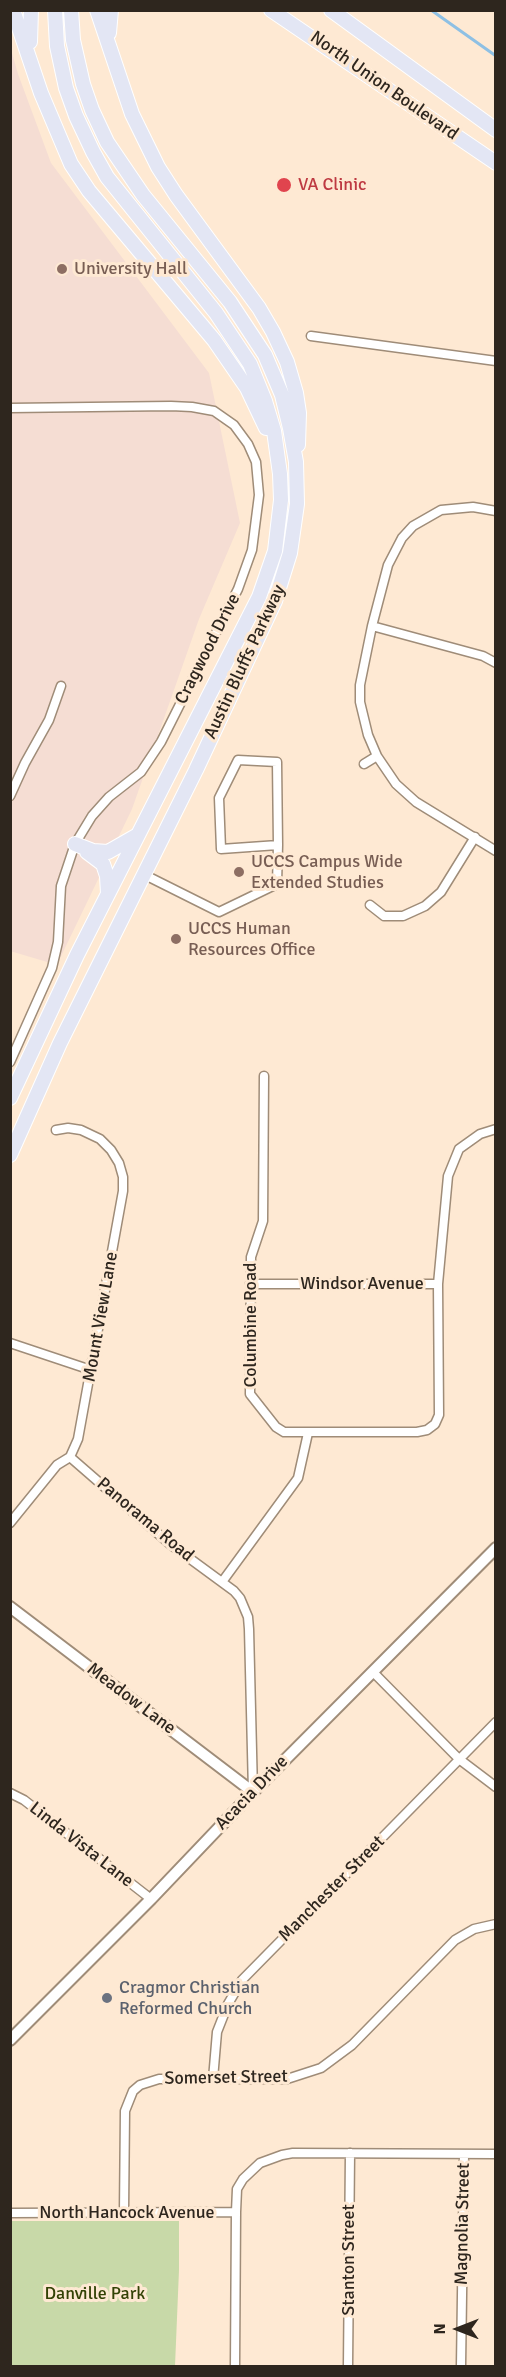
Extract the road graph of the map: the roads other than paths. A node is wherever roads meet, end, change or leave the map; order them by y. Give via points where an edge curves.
1 (13, 10) edge
2 (31, 10) edge
3 (54, 10) edge
4 (71, 10) edge
5 (97, 10) edge
6 (111, 10) edge
7 (271, 10) edge
8 (331, 10) edge
9 (110, 44) junction
10 (32, 64) junction
11 (495, 130) edge
12 (495, 163) edge
13 (311, 336) dead end
14 (495, 361) edge
15 (10, 408) edge
16 (277, 448) junction
17 (296, 462) junction
18 (495, 511) edge
19 (372, 626) junction
20 (495, 663) edge
21 (61, 686) dead end
22 (377, 756) junction
23 (364, 764) dead end
24 (10, 796) edge
25 (136, 836) junction
26 (475, 837) junction
27 (75, 844) junction
28 (278, 845) junction
29 (495, 851) edge
30 (142, 874) junction
31 (108, 894) junction
32 (370, 905) dead end
33 (10, 1062) edge
34 (264, 1076) dead end
35 (10, 1098) edge
36 (495, 1129) edge
37 (56, 1130) dead end
38 (10, 1155) edge
39 (250, 1284) junction
40 (438, 1284) junction
41 (10, 1343) edge
42 (91, 1370) junction
43 (308, 1433) junction
44 (70, 1457) junction
45 (10, 1523) edge
46 (495, 1548) edge
47 (222, 1582) junction
48 (10, 1607) edge
49 (373, 1672) junction
50 (495, 1722) edge
51 (459, 1759) junction
52 (495, 1787) edge
53 (253, 1792) junction
54 (10, 1793) edge
55 (151, 1899) junction
56 (495, 1924) edge
57 (10, 2040) edge
58 (213, 2079) junction
59 (350, 2153) junction
60 (464, 2154) junction
61 (495, 2154) edge
62 (124, 2212) junction
63 (236, 2212) junction
64 (10, 2213) edge
65 (236, 2367) edge
66 (348, 2367) edge
67 (461, 2367) edge

1 - 10 main road
2 - 10 main road
3 - 16 main road, Austin Bluffs Parkway via 61,66 76,116 107,177 216,313 250,363
4 - 17 main road, Austin Bluffs Parkway via 83,84 99,126 143,195 230,302 265,355 282,395
5 - 9 main road
6 - 9 main road
7 - 12 main road, North Union Boulevard
8 - 11 main road, North Union Boulevard
9 - 17 main road via 132,114 158,167 259,308 286,362 299,413
10 - 16 main road via 71,164 231,362
13 - 14 street
15 - 27 street, Cragwood Drive via 171,406 214,411 234,425 256,462 259,495 255,533 232,603 154,755 141,772 101,805
16 - 25 main road, Austin Bluffs Parkway via 279,525 268,575 248,622
17 - 30 main road, Austin Bluffs Parkway via 295,528 285,575 196,770
18 - 19 street via 459,507 441,510 413,526 394,551
19 - 20 street via 483,656
19 - 22 street via 360,702
21 - 24 street via 49,720
22 - 23 street
22 - 26 street via 406,794
25 - 27 main road via 108,852
25 - 30 main road via 137,864
25 - 31 main road, Austin Bluffs Parkway
26 - 29 street
26 - 32 street via 441,892 425,906 403,916 384,916
27 - 31 main road via 103,864
27 - 33 street, Cragwood Drive via 61,886 58,942 52,968
28 - 28 street via 277,762 238,760 219,798 221,849
28 - 30 street via 277,884 219,912
30 - 38 main road, Austin Bluffs Parkway
31 - 35 main road, Austin Bluffs Parkway
34 - 39 street, Columbine Road via 262,1221 250,1257
36 - 40 street, Windsor Avenue via 470,1140 452,1162 445,1196
37 - 42 street, Mount View Lane via 81,1130 100,1139 115,1157 123,1177
39 - 40 street, Windsor Avenue
39 - 43 street, Columbine Road via 250,1394 276,1427 284,1432
40 - 43 street, Columbine Road via 439,1415 435,1424 417,1432
41 - 42 street
42 - 44 street, Mount View Lane via 78,1439
43 - 47 street via 298,1478
44 - 45 street, Mount View Lane via 57,1465
44 - 47 street, Panorama Road via 170,1544
46 - 49 street, Acacia Drive
47 - 53 street via 240,1598 248,1617
48 - 53 street, Meadow Lane
49 - 51 street
49 - 53 street, Acacia Drive
50 - 51 street, Manchester Street
51 - 52 street
51 - 58 street, Manchester Street via 242,1980 217,2032
53 - 55 street, Acacia Drive
54 - 55 street, Linda Vista Lane
55 - 57 street, Acacia Drive
56 - 58 street, Somerset Street via 474,1929 455,1940 352,2045 321,2068 287,2079
58 - 62 street, Somerset Street via 159,2079 133,2091 124,2111
59 - 60 street, North Hancock Avenue
59 - 63 street, North Hancock Avenue via 293,2153 260,2163 237,2189
59 - 66 street, Stanton Street
60 - 61 street, North Hancock Avenue
60 - 67 street, Magnolia Street
62 - 63 street, North Hancock Avenue
62 - 64 street, North Hancock Avenue
63 - 65 street

